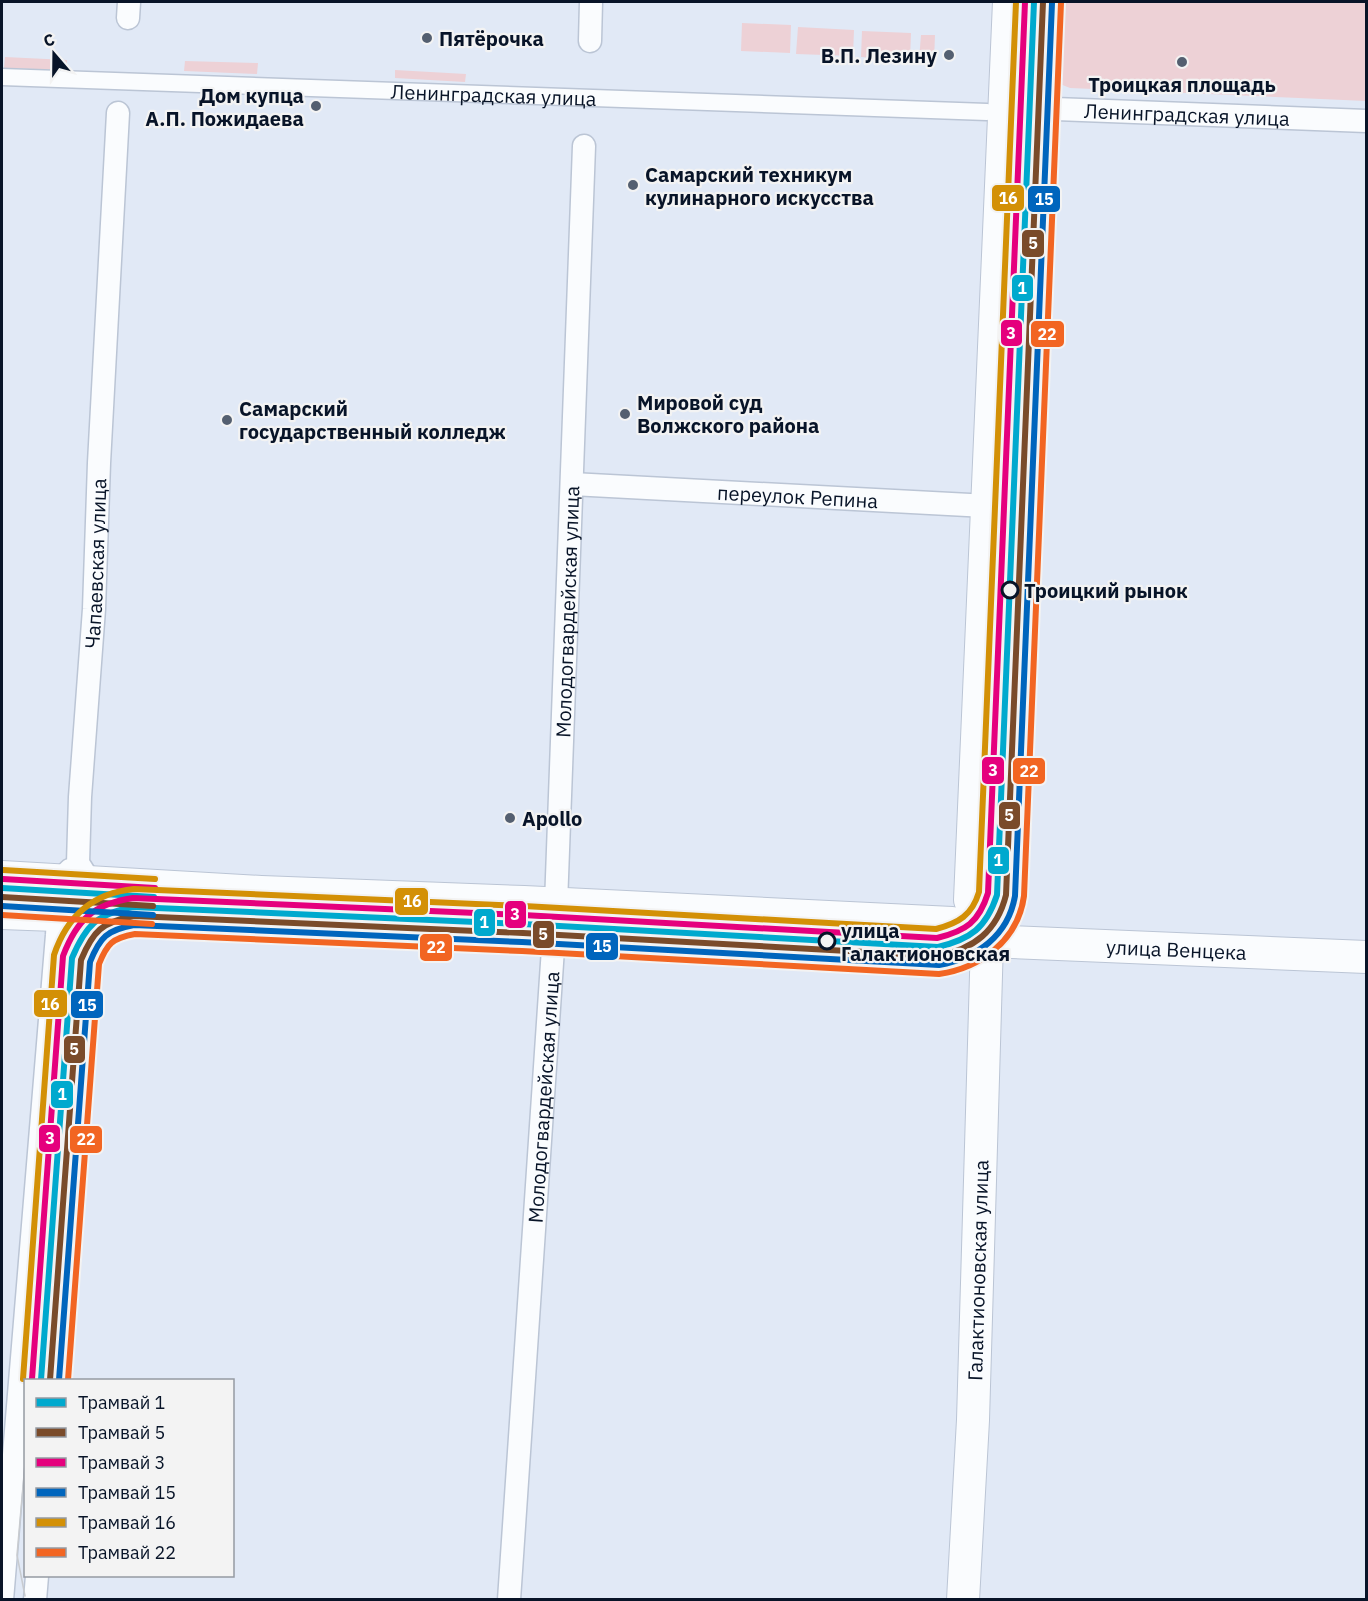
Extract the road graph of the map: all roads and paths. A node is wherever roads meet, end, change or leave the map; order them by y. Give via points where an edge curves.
1 (591, 2) edge
2 (1009, 2) edge
3 (1043, 2) edge
4 (590, 42) dead end
5 (2, 77) edge
6 (1041, 108) junction
7 (996, 109) junction
8 (118, 113) dead end
9 (1366, 121) edge
10 (584, 146) dead end
11 (572, 484) junction
12 (987, 507) junction
13 (1025, 508) junction
14 (76, 875) junction
15 (2, 877) edge
16 (556, 904) junction
17 (2, 913) edge
18 (58, 915) junction
19 (89, 917) junction
20 (554, 938) junction
21 (987, 941) junction
22 (1366, 957) edge
23 (53, 1379) edge
24 (37, 1577) edge
25 (2, 1599) edge
26 (36, 1599) edge
27 (509, 1599) edge
28 (963, 1599) edge

1 - 4 street
2 - 7 main road, Галактионовская улица
3 - 6 main road
5 - 7 street, Ленинградская улица
6 - 7 street, Ленинградская улица
6 - 9 street, Ленинградская улица
6 - 13 main road
7 - 12 main road, Галактионовская улица
8 - 14 street, Чапаевская улица via 94,609
10 - 11 street, Молодогвардейская улица
11 - 12 street, переулок Репина
11 - 16 street, Молодогвардейская улица
12 - 13 street, переулок Репина
12 - 21 main road, Галактионовская улица via 970,900
13 - 21 main road via 1008,907
14 - 15 main road, улица Венцека
14 - 16 main road, улица Венцека via 261,892
14 - 18 street, Чапаевская улица
14 - 19 street, Чапаевская улица
16 - 20 street, Молодогвардейская улица
16 - 21 main road, улица Венцека via 952,923
17 - 18 main road, улица Венцека
18 - 19 main road, улица Венцека
18 - 25 street, Чапаевская улица
19 - 20 main road, улица Венцека
19 - 23 street, Чапаевская улица
20 - 21 main road, улица Венцека via 948,959
20 - 27 street, Молодогвардейская улица
21 - 22 main road, улица Венцека
21 - 28 main road, Галактионовская улица via 973,1420
24 - 26 street

